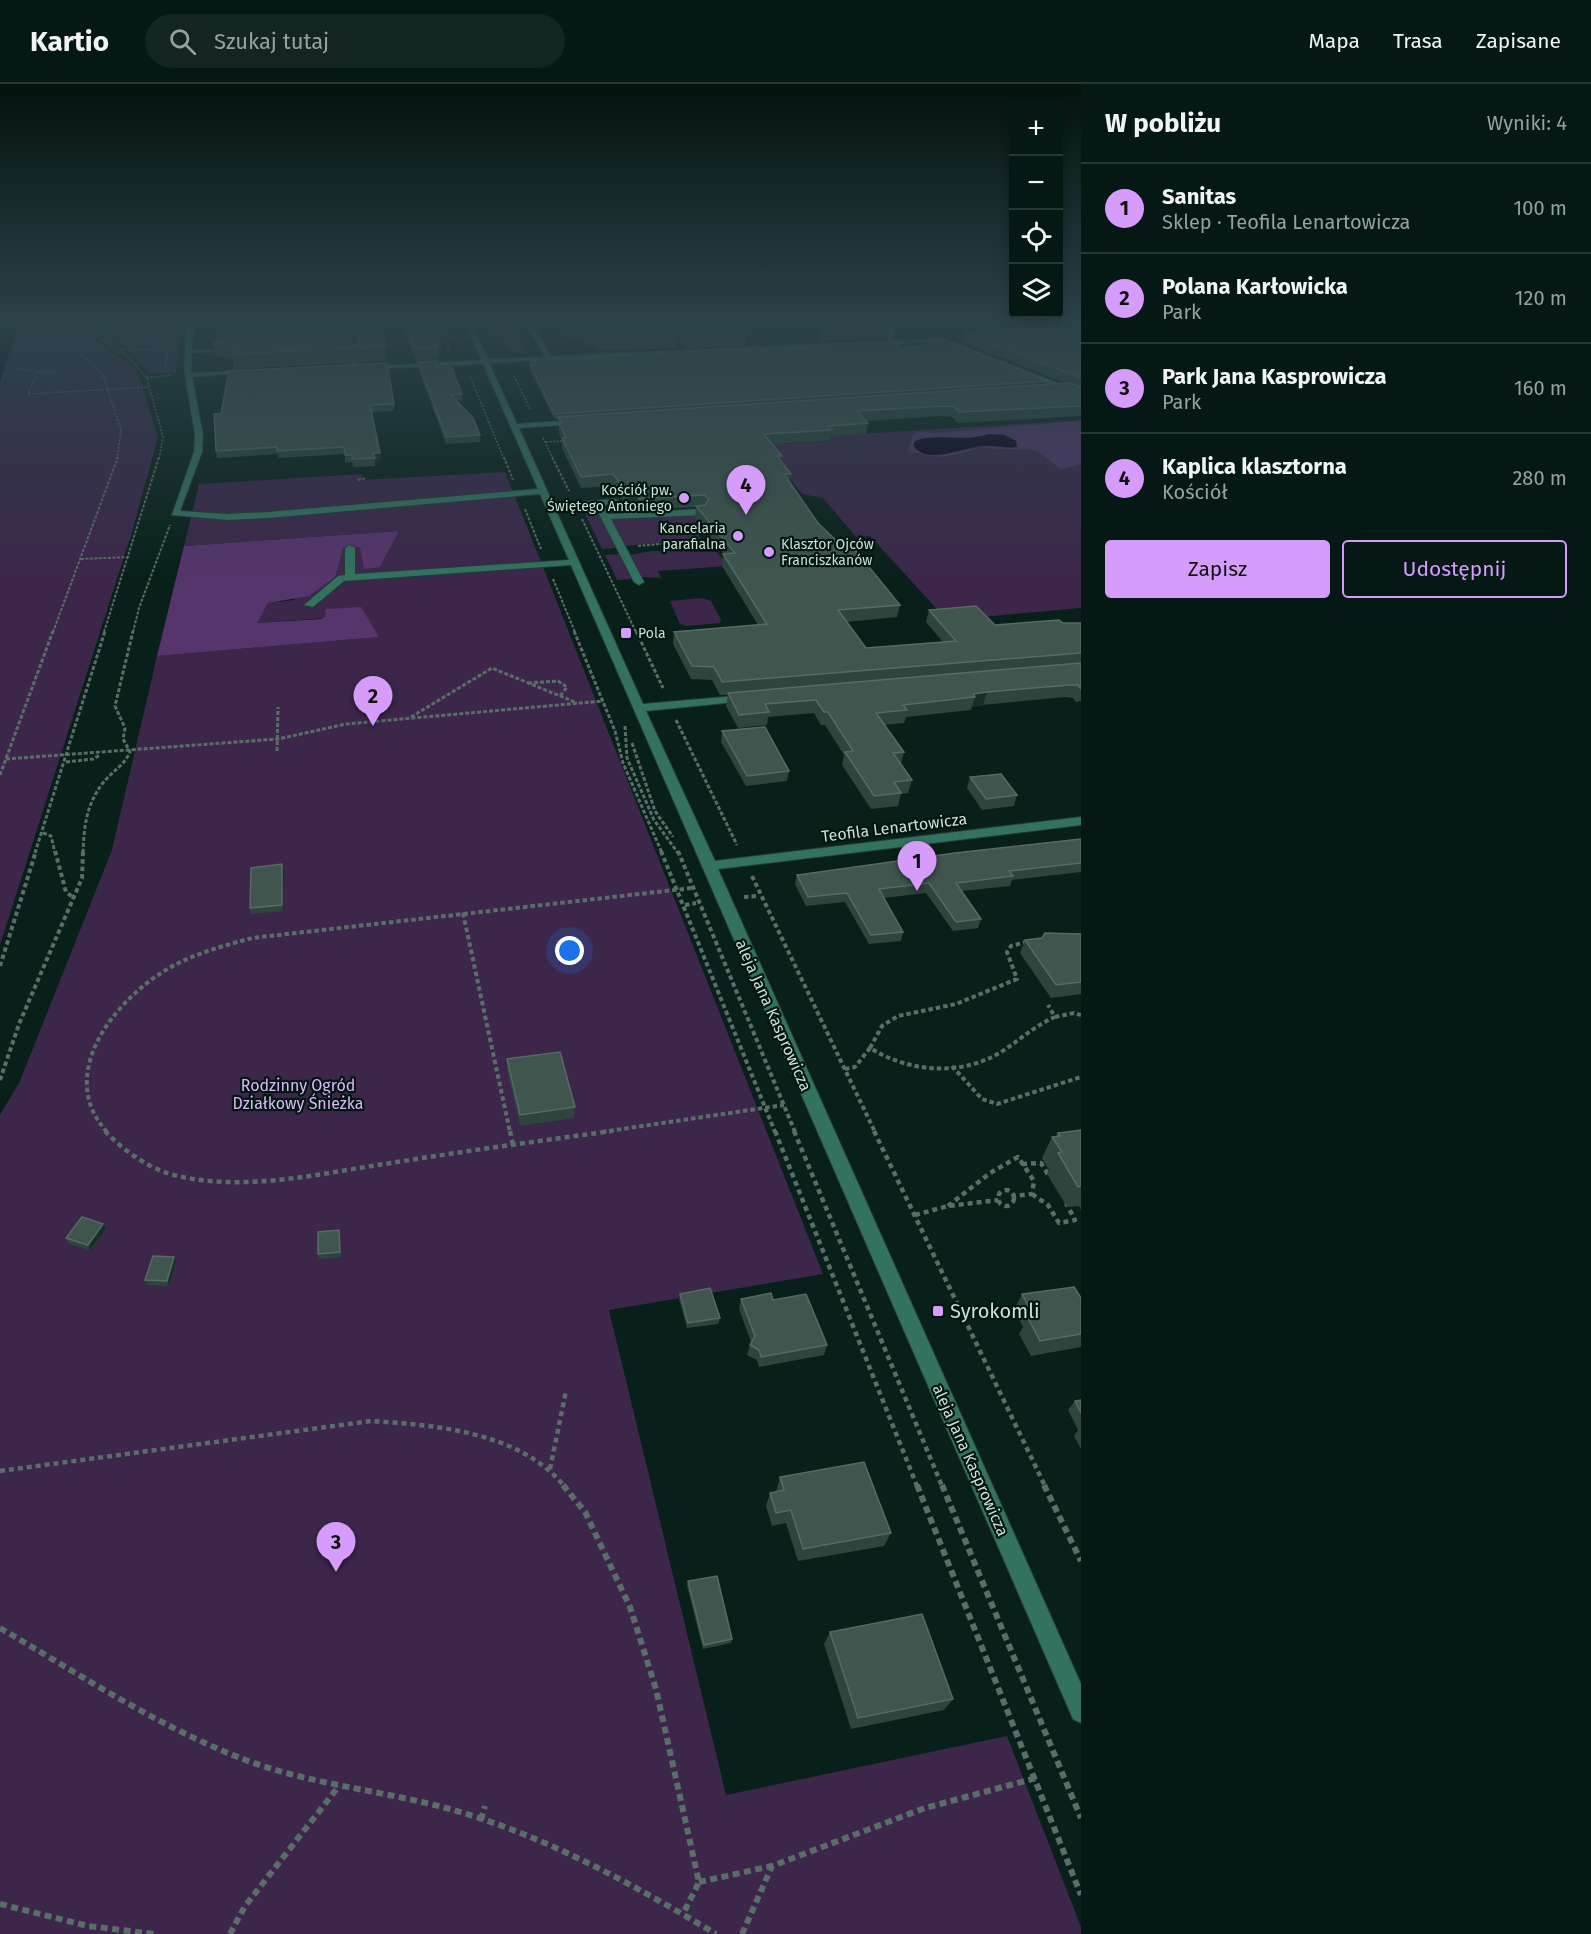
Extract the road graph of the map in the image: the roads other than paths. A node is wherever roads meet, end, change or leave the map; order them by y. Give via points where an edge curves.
1 (194, 407) edge
2 (506, 407) edge
3 (585, 422) edge
4 (515, 426) junction
5 (543, 491) junction
6 (615, 502) dead end
7 (598, 503) junction
8 (576, 505) road end
9 (703, 512) edge
10 (605, 517) junction
11 (350, 548) dead end
12 (575, 562) junction
13 (350, 577) junction
14 (639, 582) dead end
15 (309, 605) dead end
16 (756, 697) edge
17 (639, 708) junction
18 (1081, 821) edge
19 (710, 866) junction
20 (1081, 1711) edge

1 - 5 street via 199,435 192,471 175,513 268,515
2 - 4 street, aleja Jana Kasprowicza
3 - 4 street
4 - 5 street, aleja Jana Kasprowicza
5 - 12 street, aleja Jana Kasprowicza
6 - 7 street
7 - 8 street
7 - 10 street
9 - 10 street
10 - 14 street
11 - 13 street
12 - 13 street
12 - 17 street, aleja Jana Kasprowicza
13 - 15 street via 341,578
16 - 17 street
17 - 19 street, aleja Jana Kasprowicza
18 - 19 street, Teofila Lenartowicza
19 - 20 street, aleja Jana Kasprowicza

